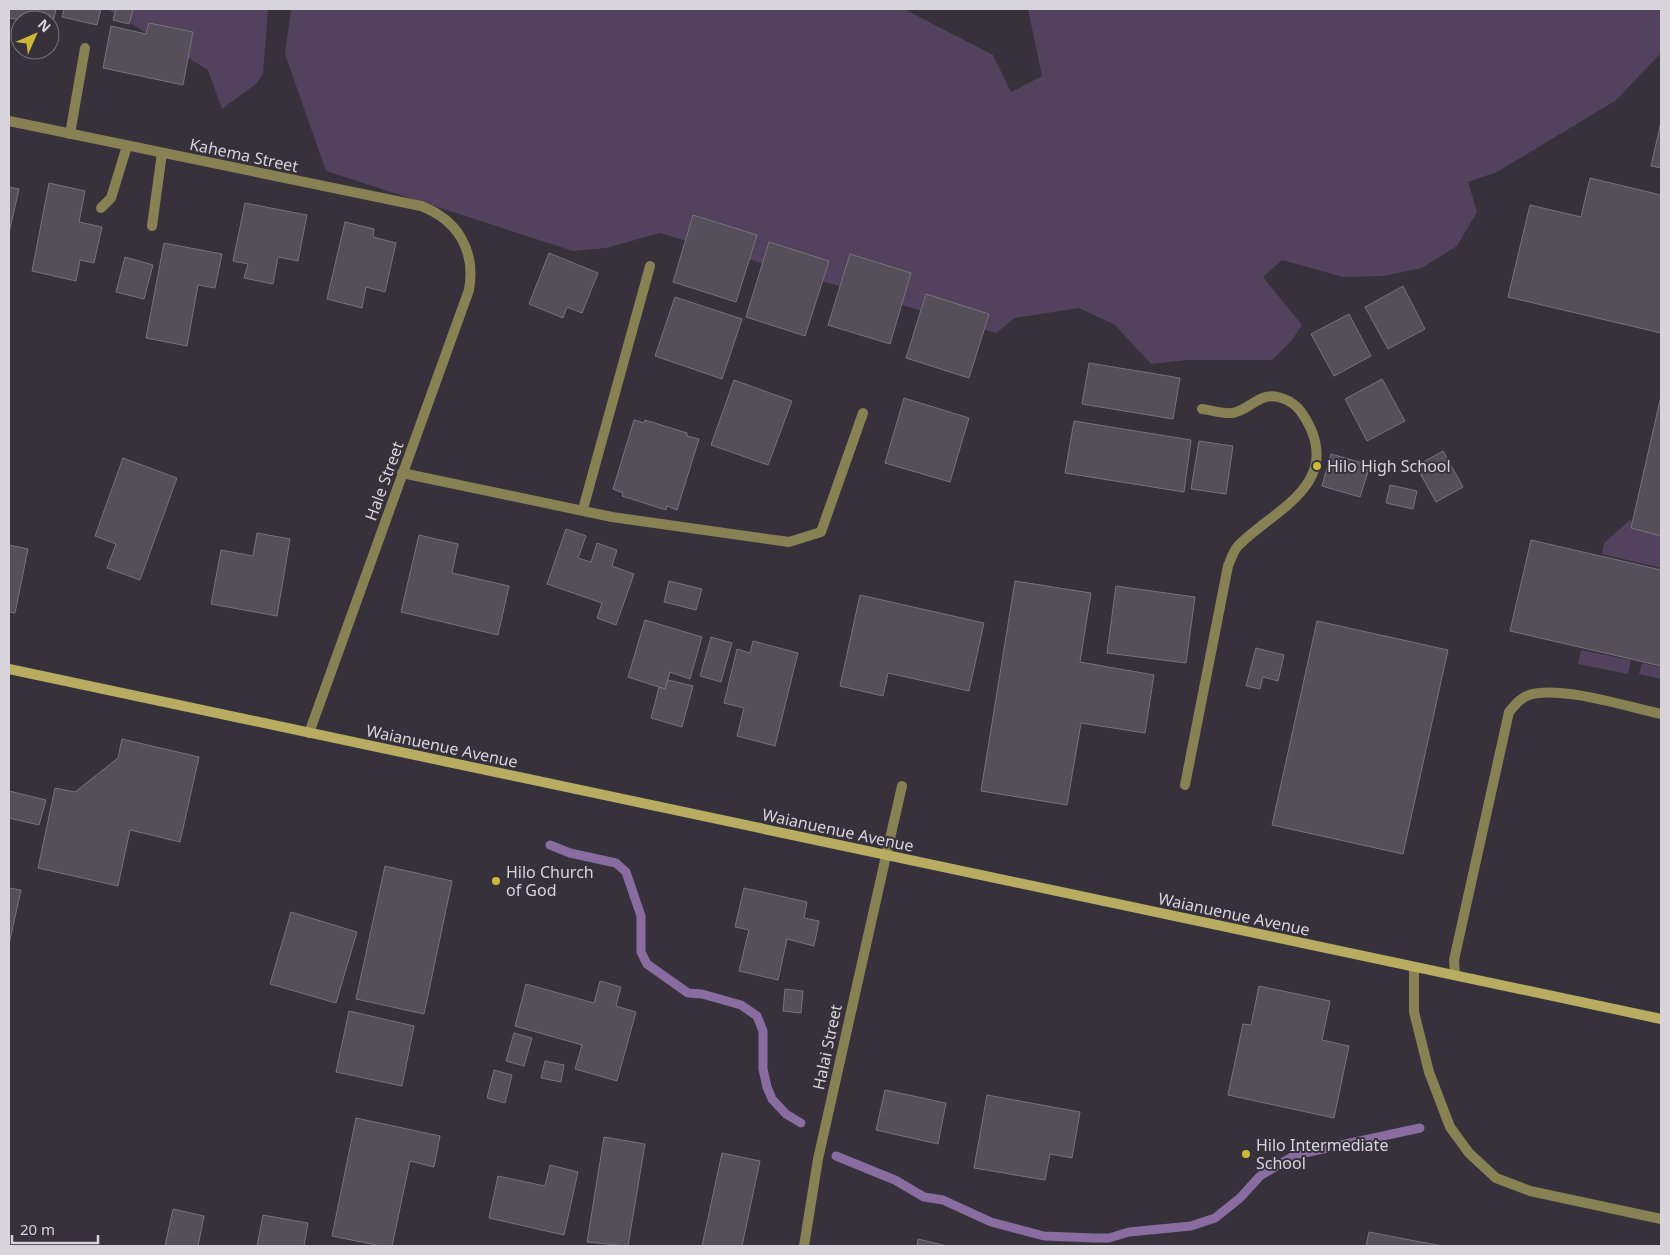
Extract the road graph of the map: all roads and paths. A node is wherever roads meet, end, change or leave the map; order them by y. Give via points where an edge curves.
1 (85, 48) dead end
2 (9, 121) edge
3 (70, 134) junction
4 (127, 146) junction
5 (162, 153) junction
6 (101, 208) dead end
7 (152, 226) dead end
8 (462, 238) joint
9 (650, 266) dead end
10 (1202, 409) dead end
11 (862, 413) dead end
12 (402, 474) junction
13 (583, 509) junction
14 (9, 669) edge
15 (1661, 714) edge
16 (309, 733) junction
17 (902, 786) dead end
18 (1185, 786) dead end
19 (886, 856) junction
20 (1414, 967) junction
21 (1455, 975) junction
22 (1661, 1018) edge
23 (1661, 1219) edge
24 (804, 1246) edge

1 - 3 street
2 - 3 street, Kahema Street
3 - 4 street, Kahema Street
4 - 5 street, Kahema Street
4 - 6 street via 111,198
5 - 7 street
5 - 8 street, Kahema Street via 421,206 444,218
8 - 12 street, Hale Street via 471,264 469,290
9 - 13 street
10 - 18 street via 1232,413 1259,398 1276,396 1295,402 1316,441 1314,469 1302,493 1237,547 1228,566
11 - 13 street via 821,532 789,542 612,517
12 - 13 street
12 - 16 street, Hale Street
14 - 16 main road, Waianuenue Avenue
15 - 21 street via 1555,692 1528,696 1518,701 1509,712 1454,960
16 - 19 main road, Waianuenue Avenue
17 - 19 street, Halai Street
19 - 20 main road, Waianuenue Avenue
19 - 24 street, Halai Street via 818,1159
20 - 21 main road, Waianuenue Avenue
20 - 23 street via 1414,1012 1429,1072 1450,1126 1469,1153 1496,1178 1530,1191
21 - 22 main road, Waianuenue Avenue

